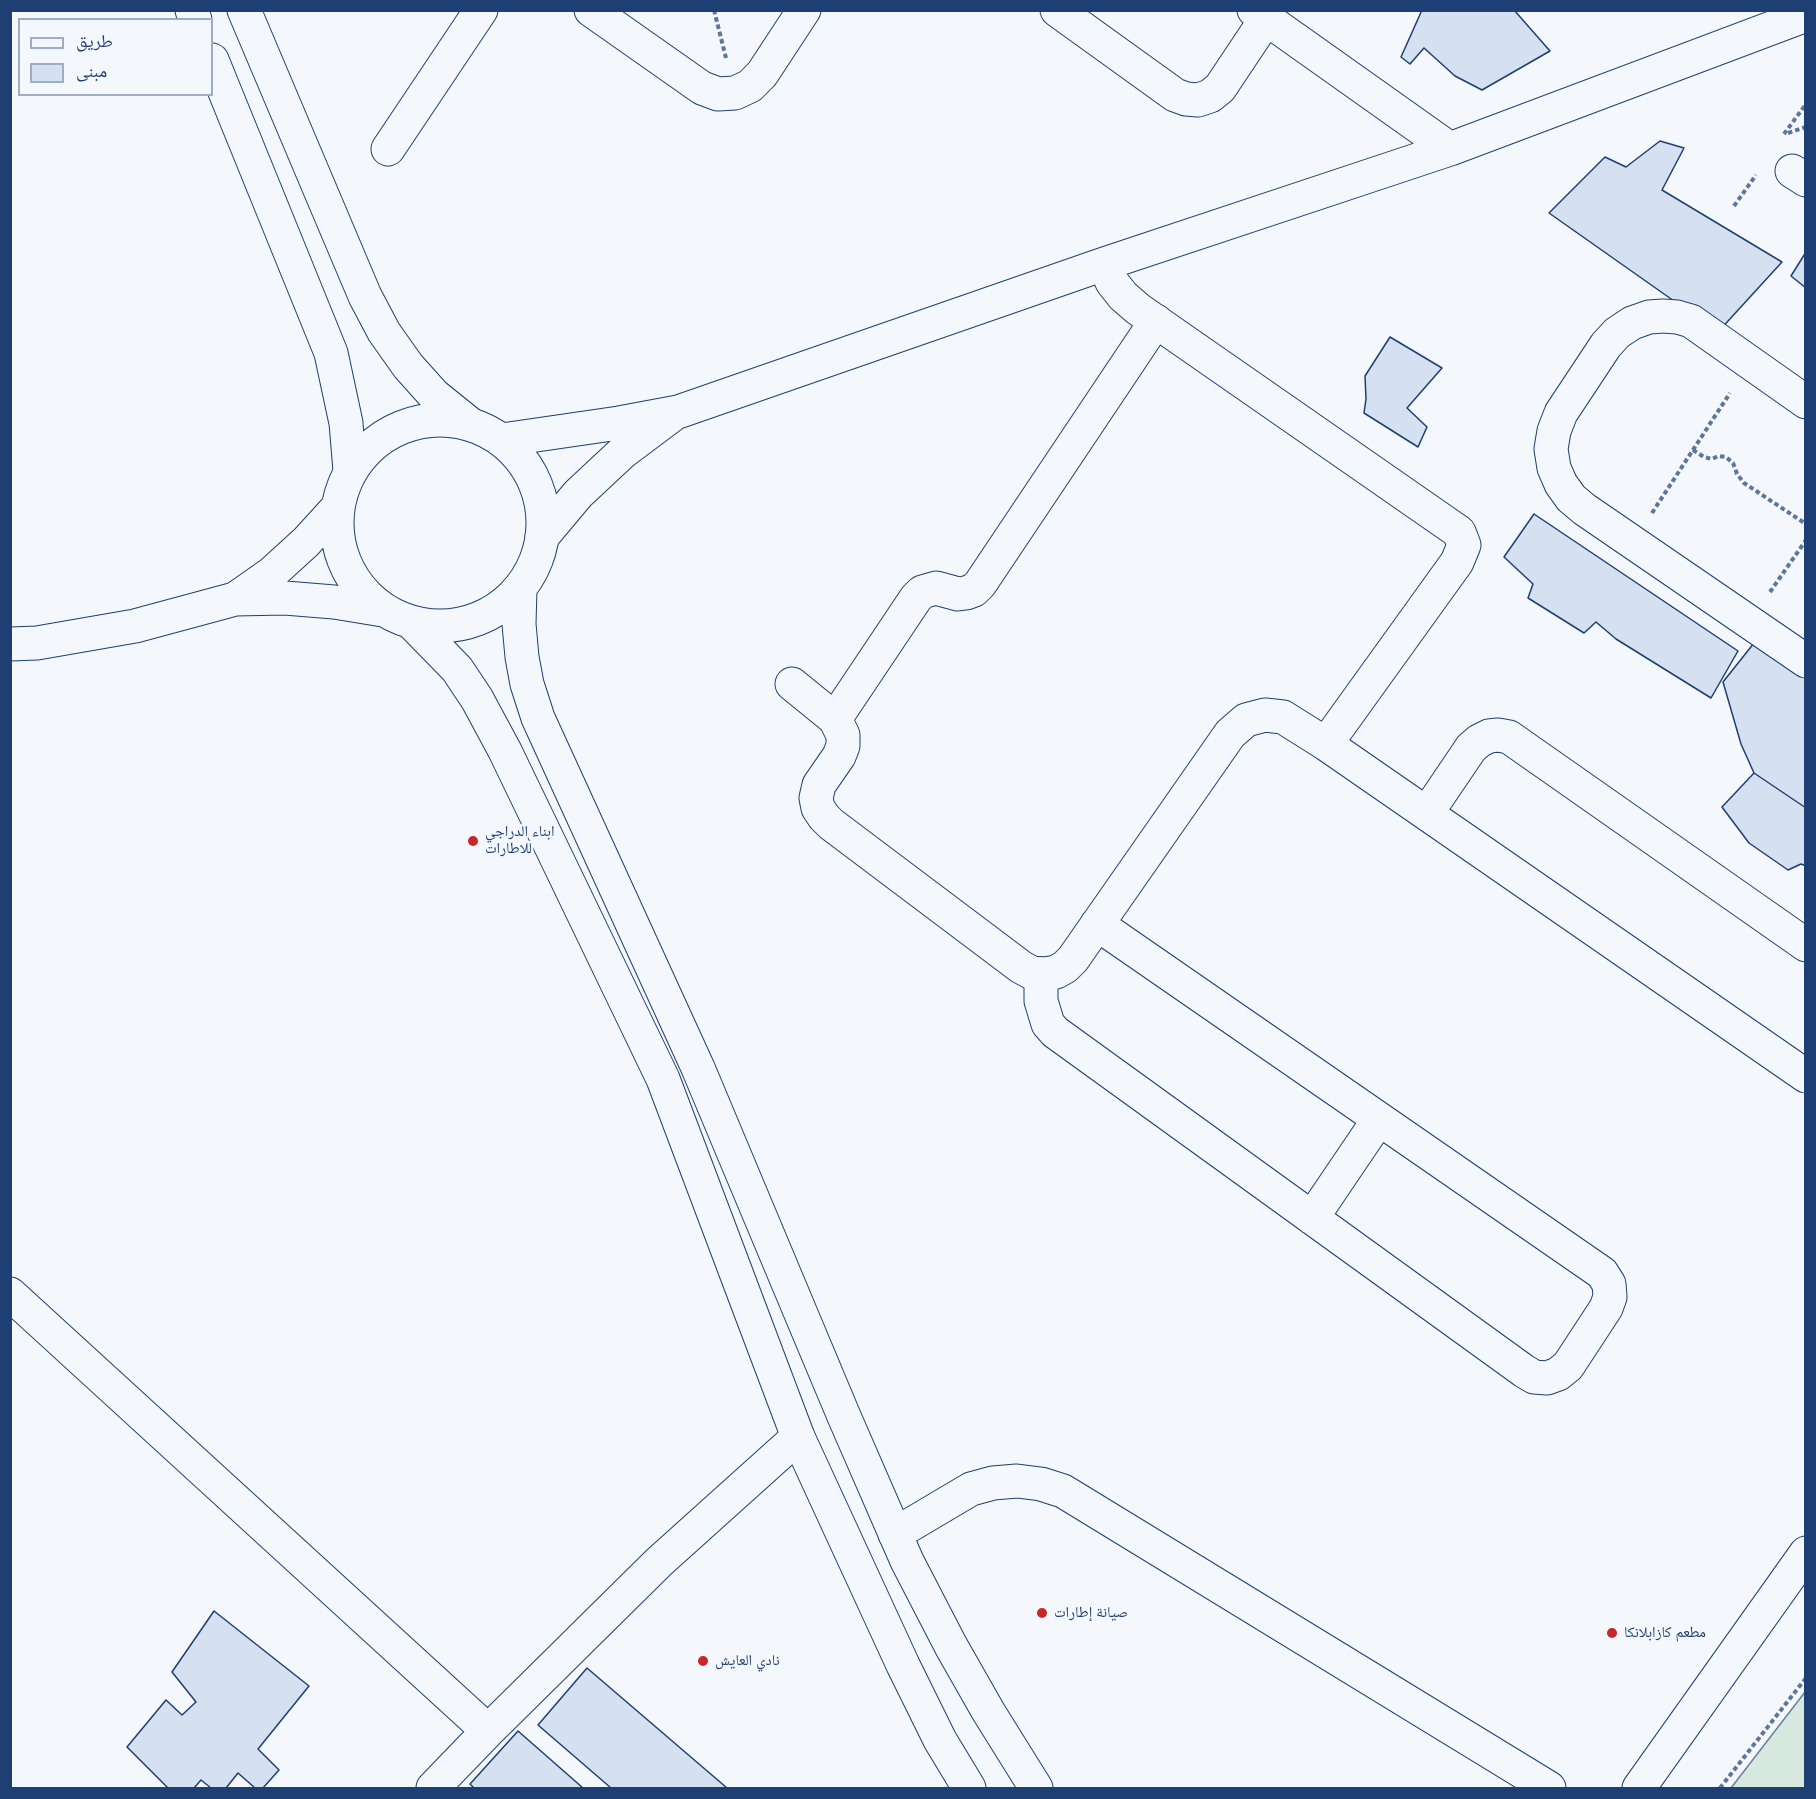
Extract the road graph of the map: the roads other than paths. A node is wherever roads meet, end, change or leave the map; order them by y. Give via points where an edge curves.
1 (244, 10) edge
2 (481, 10) edge
3 (591, 10) edge
4 (804, 10) edge
5 (1057, 10) edge
6 (1260, 15) edge
7 (1806, 15) edge
8 (213, 62) edge
9 (388, 149) dead end
10 (1450, 149) junction
11 (1104, 264) junction
12 (1156, 321) junction
13 (1806, 402) edge
14 (678, 412) junction
15 (470, 424) junction
16 (502, 440) junction
17 (350, 471) junction
18 (337, 508) junction
19 (542, 537) junction
20 (520, 589) junction
21 (235, 599) junction
22 (398, 617) junction
23 (10, 644) edge
24 (1806, 661) edge
25 (792, 684) dead end
26 (835, 719) junction
27 (1326, 744) junction
28 (1426, 813) junction
29 (1097, 924) junction
30 (1806, 945) edge
31 (1045, 974) junction
32 (1806, 1076) edge
33 (1379, 1119) junction
34 (1312, 1218) junction
35 (10, 1294) edge
36 (798, 1437) junction
37 (895, 1534) junction
38 (1806, 1553) edge
39 (488, 1731) junction
40 (433, 1788) edge
41 (969, 1788) edge
42 (1036, 1788) edge
43 (1549, 1788) edge
44 (1639, 1788) edge

1 - 15 street via 365,296 384,332 434,395
2 - 9 street
3 - 4 street via 702,88 718,94 735,93 750,86
5 - 6 street via 1175,95 1198,100 1220,88
6 - 10 street
7 - 10 street
8 - 17 street via 331,353 346,423
10 - 11 street
11 - 12 street via 1123,296
11 - 14 street
12 - 26 street via 980,584 966,593 936,588 922,592
12 - 27 street via 1459,532 1464,544 1457,562
13 - 24 street via 1691,321 1670,316 1648,317 1632,323 1606,345 1561,413 1551,449 1561,484 1584,509
14 - 16 street
14 - 19 street via 623,452 578,494
15 - 16 street
15 - 17 street via 443,420 415,422 390,432 367,449
16 - 19 street via 521,459 535,483 542,509
17 - 18 street
18 - 21 street via 272,573
18 - 22 street via 337,538 345,566 361,591
19 - 20 street via 534,564
20 - 22 street via 498,609 471,622 442,627
20 - 37 street via 522,657 538,718 698,1068
21 - 22 street via 334,602
21 - 23 street via 135,626
22 - 36 street via 457,669 505,751 663,1079
25 - 26 street
26 - 31 street via 841,727 843,746 819,785 816,798 824,817 1021,967
27 - 28 street
27 - 29 street via 1282,717 1265,715 1246,720 1230,734
28 - 30 street via 1471,748 1489,736 1509,737
28 - 32 street
29 - 31 street via 1065,967
29 - 33 street
31 - 34 street via 1041,1001 1048,1024 1055,1032
33 - 34 street
33 - 34 street via 1602,1273 1609,1284 1606,1308 1568,1366 1546,1378 1534,1377
35 - 39 street
36 - 39 street via 659,1562
36 - 41 street via 903,1665
37 - 42 street via 951,1646
37 - 43 street via 971,1489 993,1483 1017,1481 1063,1491
38 - 44 street
39 - 40 street

